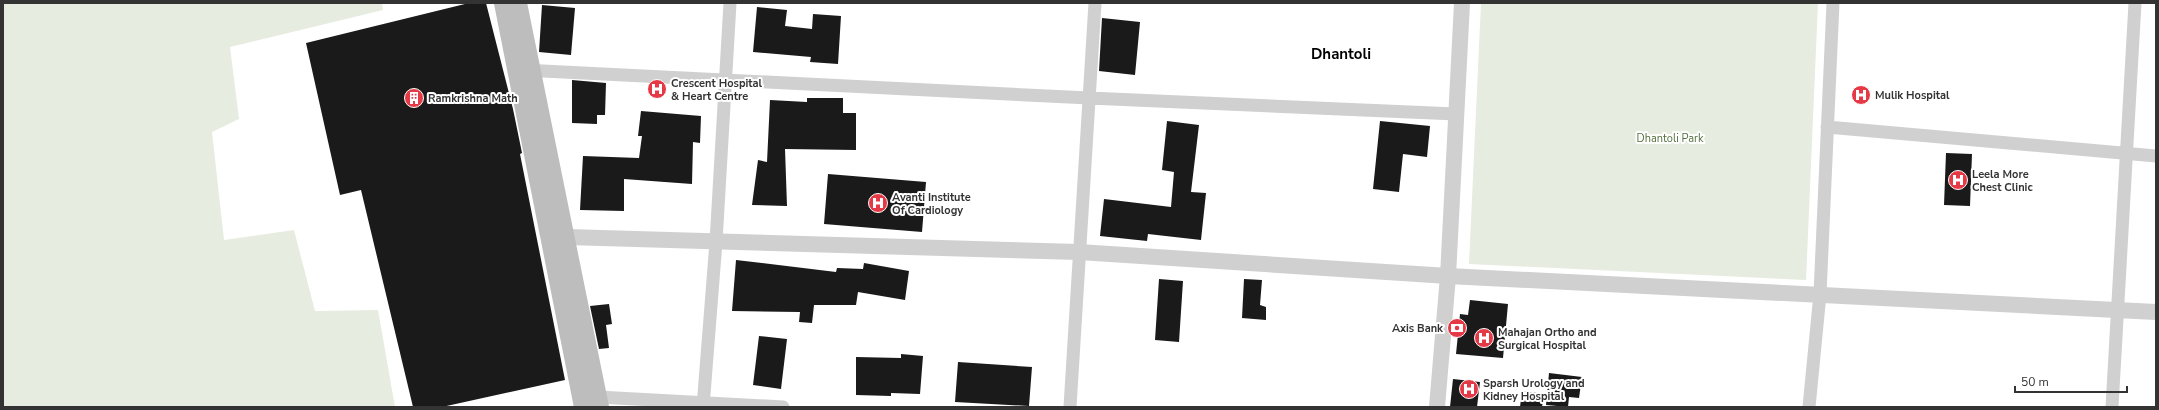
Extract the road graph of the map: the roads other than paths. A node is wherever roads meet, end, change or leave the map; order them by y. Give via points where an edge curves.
1 (503, 3) edge
2 (518, 3) edge
3 (730, 3) edge
4 (1095, 3) edge
5 (1462, 3) edge
6 (1833, 3) edge
7 (2135, 3) edge
8 (524, 70) junction
9 (726, 80) junction
10 (1089, 98) junction
11 (1456, 114) junction
12 (1827, 127) junction
13 (2128, 153) junction
14 (2156, 156) edge
15 (559, 239) junction
16 (716, 242) junction
17 (1079, 252) junction
18 (1448, 276) junction
19 (1820, 294) junction
20 (2117, 309) junction
21 (2156, 312) edge
22 (594, 404) edge
23 (703, 405) edge
24 (783, 407) edge
25 (1070, 407) edge
26 (1437, 407) edge
27 (1809, 407) edge
28 (2112, 407) edge

1 - 8 main road
2 - 8 main road
3 - 9 street
4 - 10 street
5 - 11 street
6 - 12 street
7 - 13 street
8 - 9 street
8 - 15 main road
9 - 10 street
9 - 16 street
10 - 11 street
10 - 17 street
11 - 18 street
12 - 13 street
12 - 19 street
13 - 14 street
13 - 20 street
15 - 16 street
15 - 22 main road
16 - 17 street
16 - 23 street
17 - 18 street
17 - 25 street
18 - 19 street
18 - 26 street
19 - 20 street
19 - 27 street
20 - 21 street
20 - 28 street
22 - 23 street
23 - 24 street

